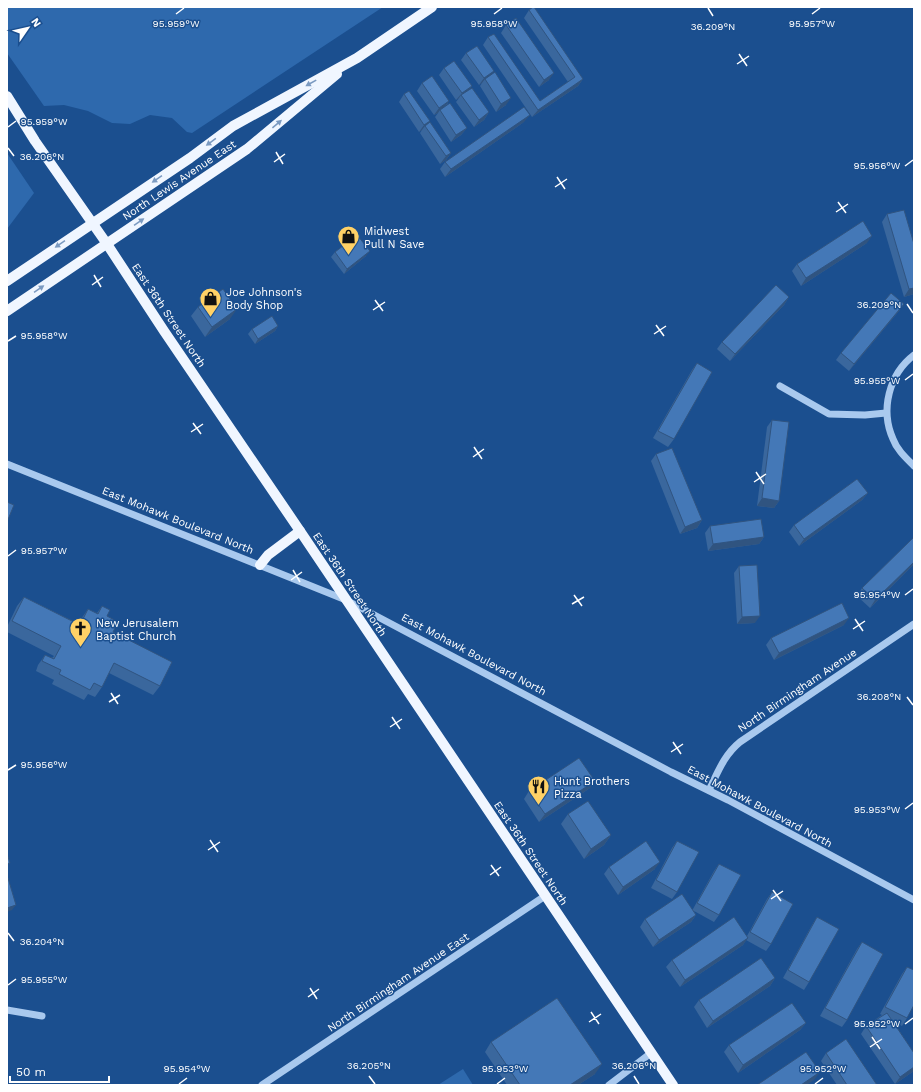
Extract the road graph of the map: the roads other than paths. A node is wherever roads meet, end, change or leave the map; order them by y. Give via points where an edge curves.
1 (432, 7) edge
2 (357, 58) junction
3 (7, 96) edge
4 (92, 223) junction
5 (107, 244) junction
6 (7, 281) edge
7 (7, 311) edge
8 (914, 355) edge
9 (780, 386) dead end
10 (886, 413) junction
11 (7, 464) edge
12 (914, 466) edge
13 (300, 531) junction
14 (260, 565) junction
15 (346, 600) junction
16 (914, 624) edge
17 (709, 790) junction
18 (545, 896) junction
19 (914, 900) edge
20 (7, 1010) edge
21 (42, 1016) dead end
22 (651, 1053) junction
23 (262, 1085) edge
24 (609, 1085) edge
25 (673, 1085) edge

1 - 2 main road, North Lewis Avenue East
2 -> 4 main road, North Lewis Avenue East via 233,126
5 -> 2 main road, North Lewis Avenue East via 247,149
3 - 4 main road, East 36th Street North
4 - 5 main road, East 36th Street North
4 -> 6 main road, North Lewis Avenue East
7 -> 5 main road, North Lewis Avenue East
5 - 13 main road, East 36th Street North
8 - 10 street via 898,371 893,381
9 - 10 street via 829,414
10 - 12 street via 892,439
11 - 14 street, East Mohawk Boulevard North
13 - 14 main road via 268,555
13 - 15 main road, East 36th Street North
14 - 15 street, East Mohawk Boulevard North
15 - 17 street, East Mohawk Boulevard North
15 - 18 main road, East 36th Street North
16 - 17 street, North Birmingham Avenue via 740,742 722,762
17 - 19 street, East Mohawk Boulevard North
18 - 22 main road, East 36th Street North
18 - 23 street, North Birmingham Avenue East
20 - 21 street
22 - 24 street
22 - 25 main road, East 36th Street North

